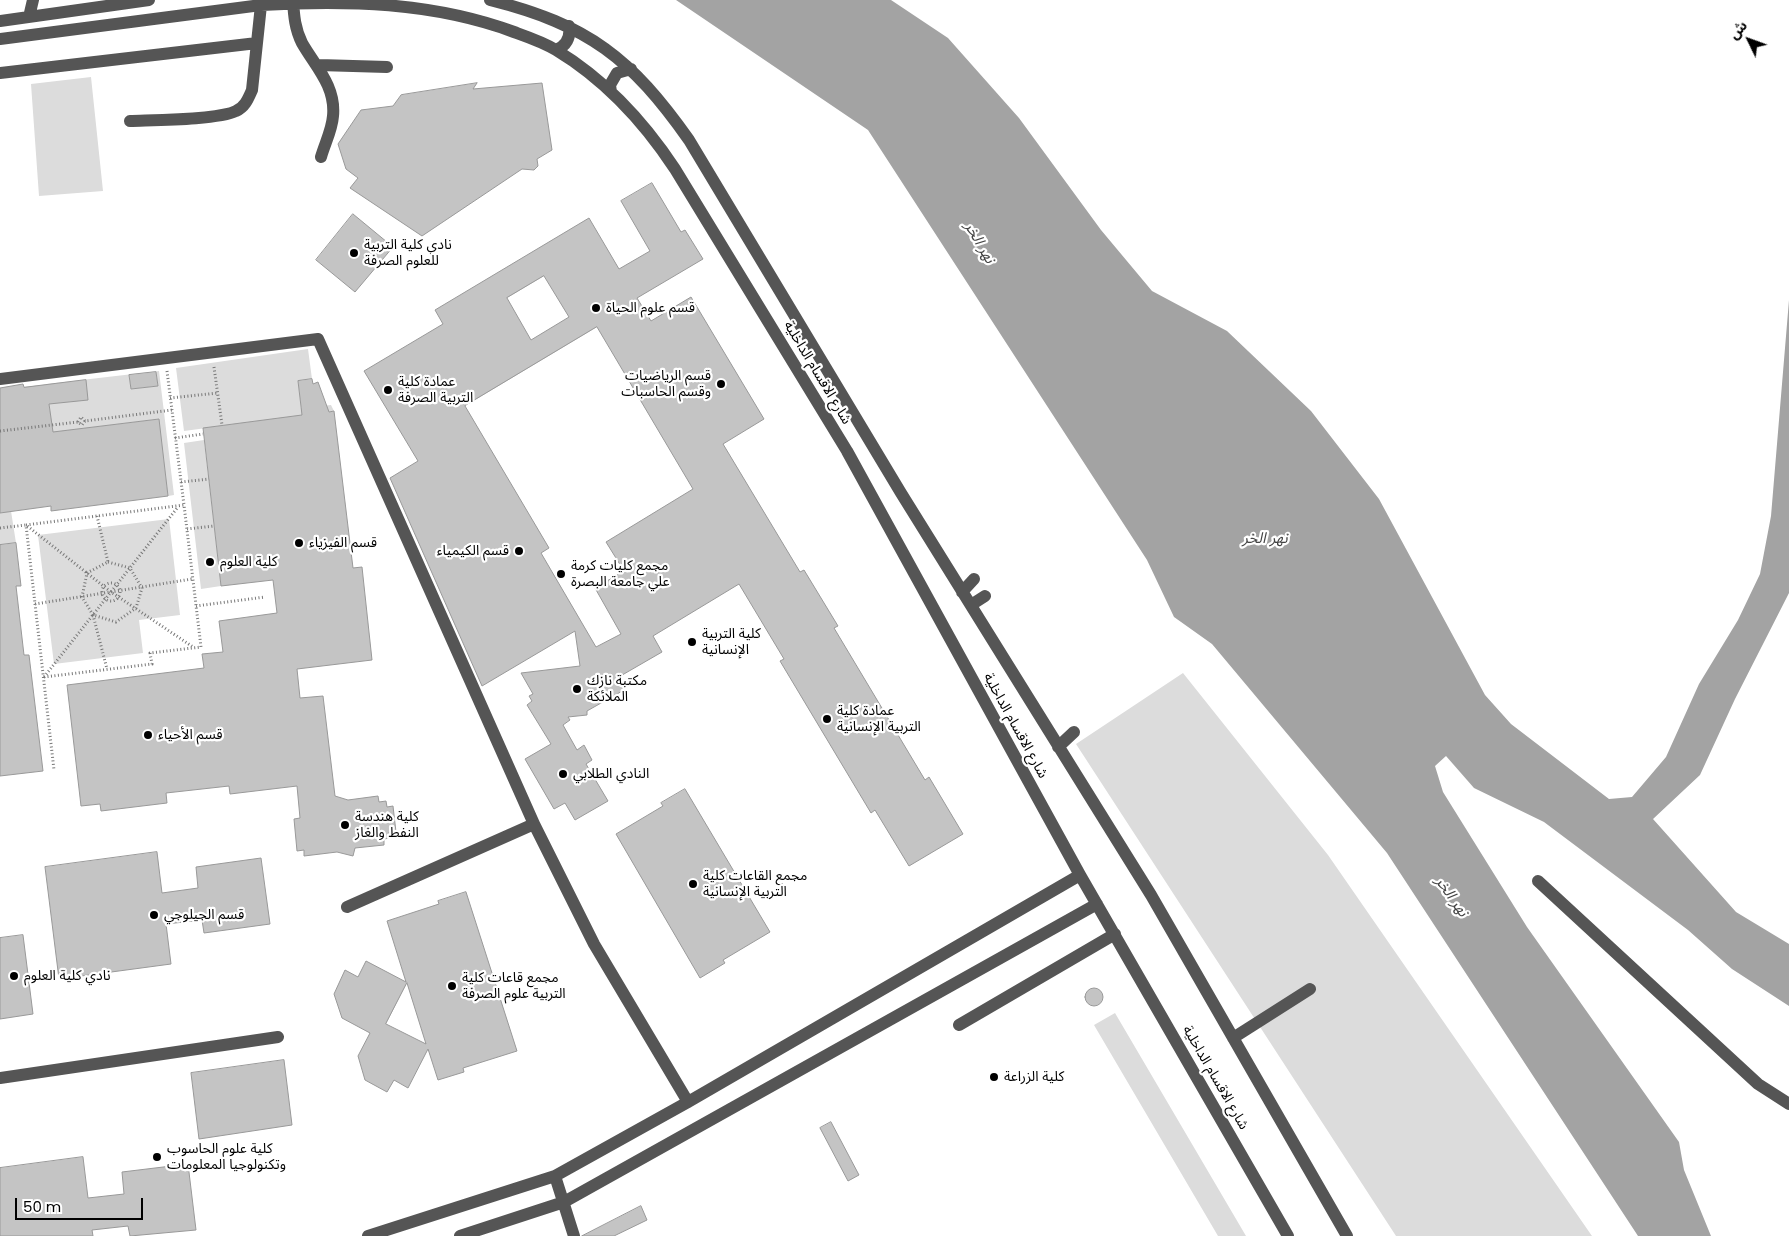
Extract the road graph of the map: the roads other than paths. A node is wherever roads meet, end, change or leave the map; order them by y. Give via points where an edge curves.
1 (33, 0) edge
2 (149, 0) edge
3 (490, 0) edge
4 (293, 2) junction
5 (261, 4) junction
6 (68, 6) edge
7 (29, 17) junction
8 (0, 21) edge
9 (569, 26) junction
10 (0, 39) edge
11 (257, 43) junction
12 (556, 50) junction
13 (319, 65) junction
14 (387, 67) dead end
15 (631, 69) junction
16 (0, 73) edge
17 (611, 92) junction
18 (130, 121) dead end
19 (321, 157) dead end
20 (0, 379) edge
21 (974, 579) dead end
22 (962, 592) junction
23 (985, 596) dead end
24 (971, 605) junction
25 (1074, 732) dead end
26 (1058, 747) junction
27 (534, 824) junction
28 (1080, 875) junction
29 (1538, 881) dead end
30 (1097, 904) junction
31 (347, 908) dead end
32 (1115, 934) junction
33 (1310, 989) dead end
34 (959, 1025) dead end
35 (278, 1037) dead end
36 (1233, 1038) junction
37 (0, 1078) edge
38 (688, 1102) junction
39 (1789, 1104) edge
40 (554, 1176) junction
41 (564, 1202) junction
42 (368, 1236) edge
43 (460, 1236) edge
44 (574, 1236) edge
45 (1288, 1236) edge
46 (1347, 1236) edge

1 - 7 street
2 - 6 street
3 - 9 street, شارع الاقسام الداخلية
4 - 5 street, شارع الاقسام الداخلية
4 - 12 street, شارع الاقسام الداخلية via 372,2 454,12
4 - 13 street via 302,43
5 - 10 street, شارع الاقسام الداخلية
5 - 11 street
6 - 7 street
7 - 8 street
9 - 12 street via 566,44
9 - 15 street, شارع الاقسام الداخلية via 598,43
11 - 16 street
11 - 18 street via 252,90 247,102 235,112
12 - 17 street, شارع الاقسام الداخلية
13 - 14 street
13 - 19 street via 333,106 332,124
15 - 17 street via 617,73
15 - 22 street, شارع الاقسام الداخلية via 666,107 689,140 850,398
17 - 28 street, شارع الاقسام الداخلية via 662,149 842,442
20 - 27 street via 318,339
21 - 22 street
22 - 24 street, شارع الاقسام الداخلية
23 - 24 street
24 - 26 street, شارع الاقسام الداخلية
25 - 26 street
26 - 36 street, شارع الاقسام الداخلية via 1150,895
27 - 31 street
27 - 38 street via 594,944
28 - 30 street, شارع الاقسام الداخلية
28 - 38 street
29 - 39 street via 1758,1084
30 - 32 street, شارع الاقسام الداخلية
30 - 41 street
32 - 34 street
32 - 45 street, شارع الاقسام الداخلية
33 - 36 street
35 - 37 street
36 - 46 street, شارع الاقسام الداخلية
38 - 40 street
40 - 41 street
40 - 42 street
41 - 43 street
41 - 44 street

